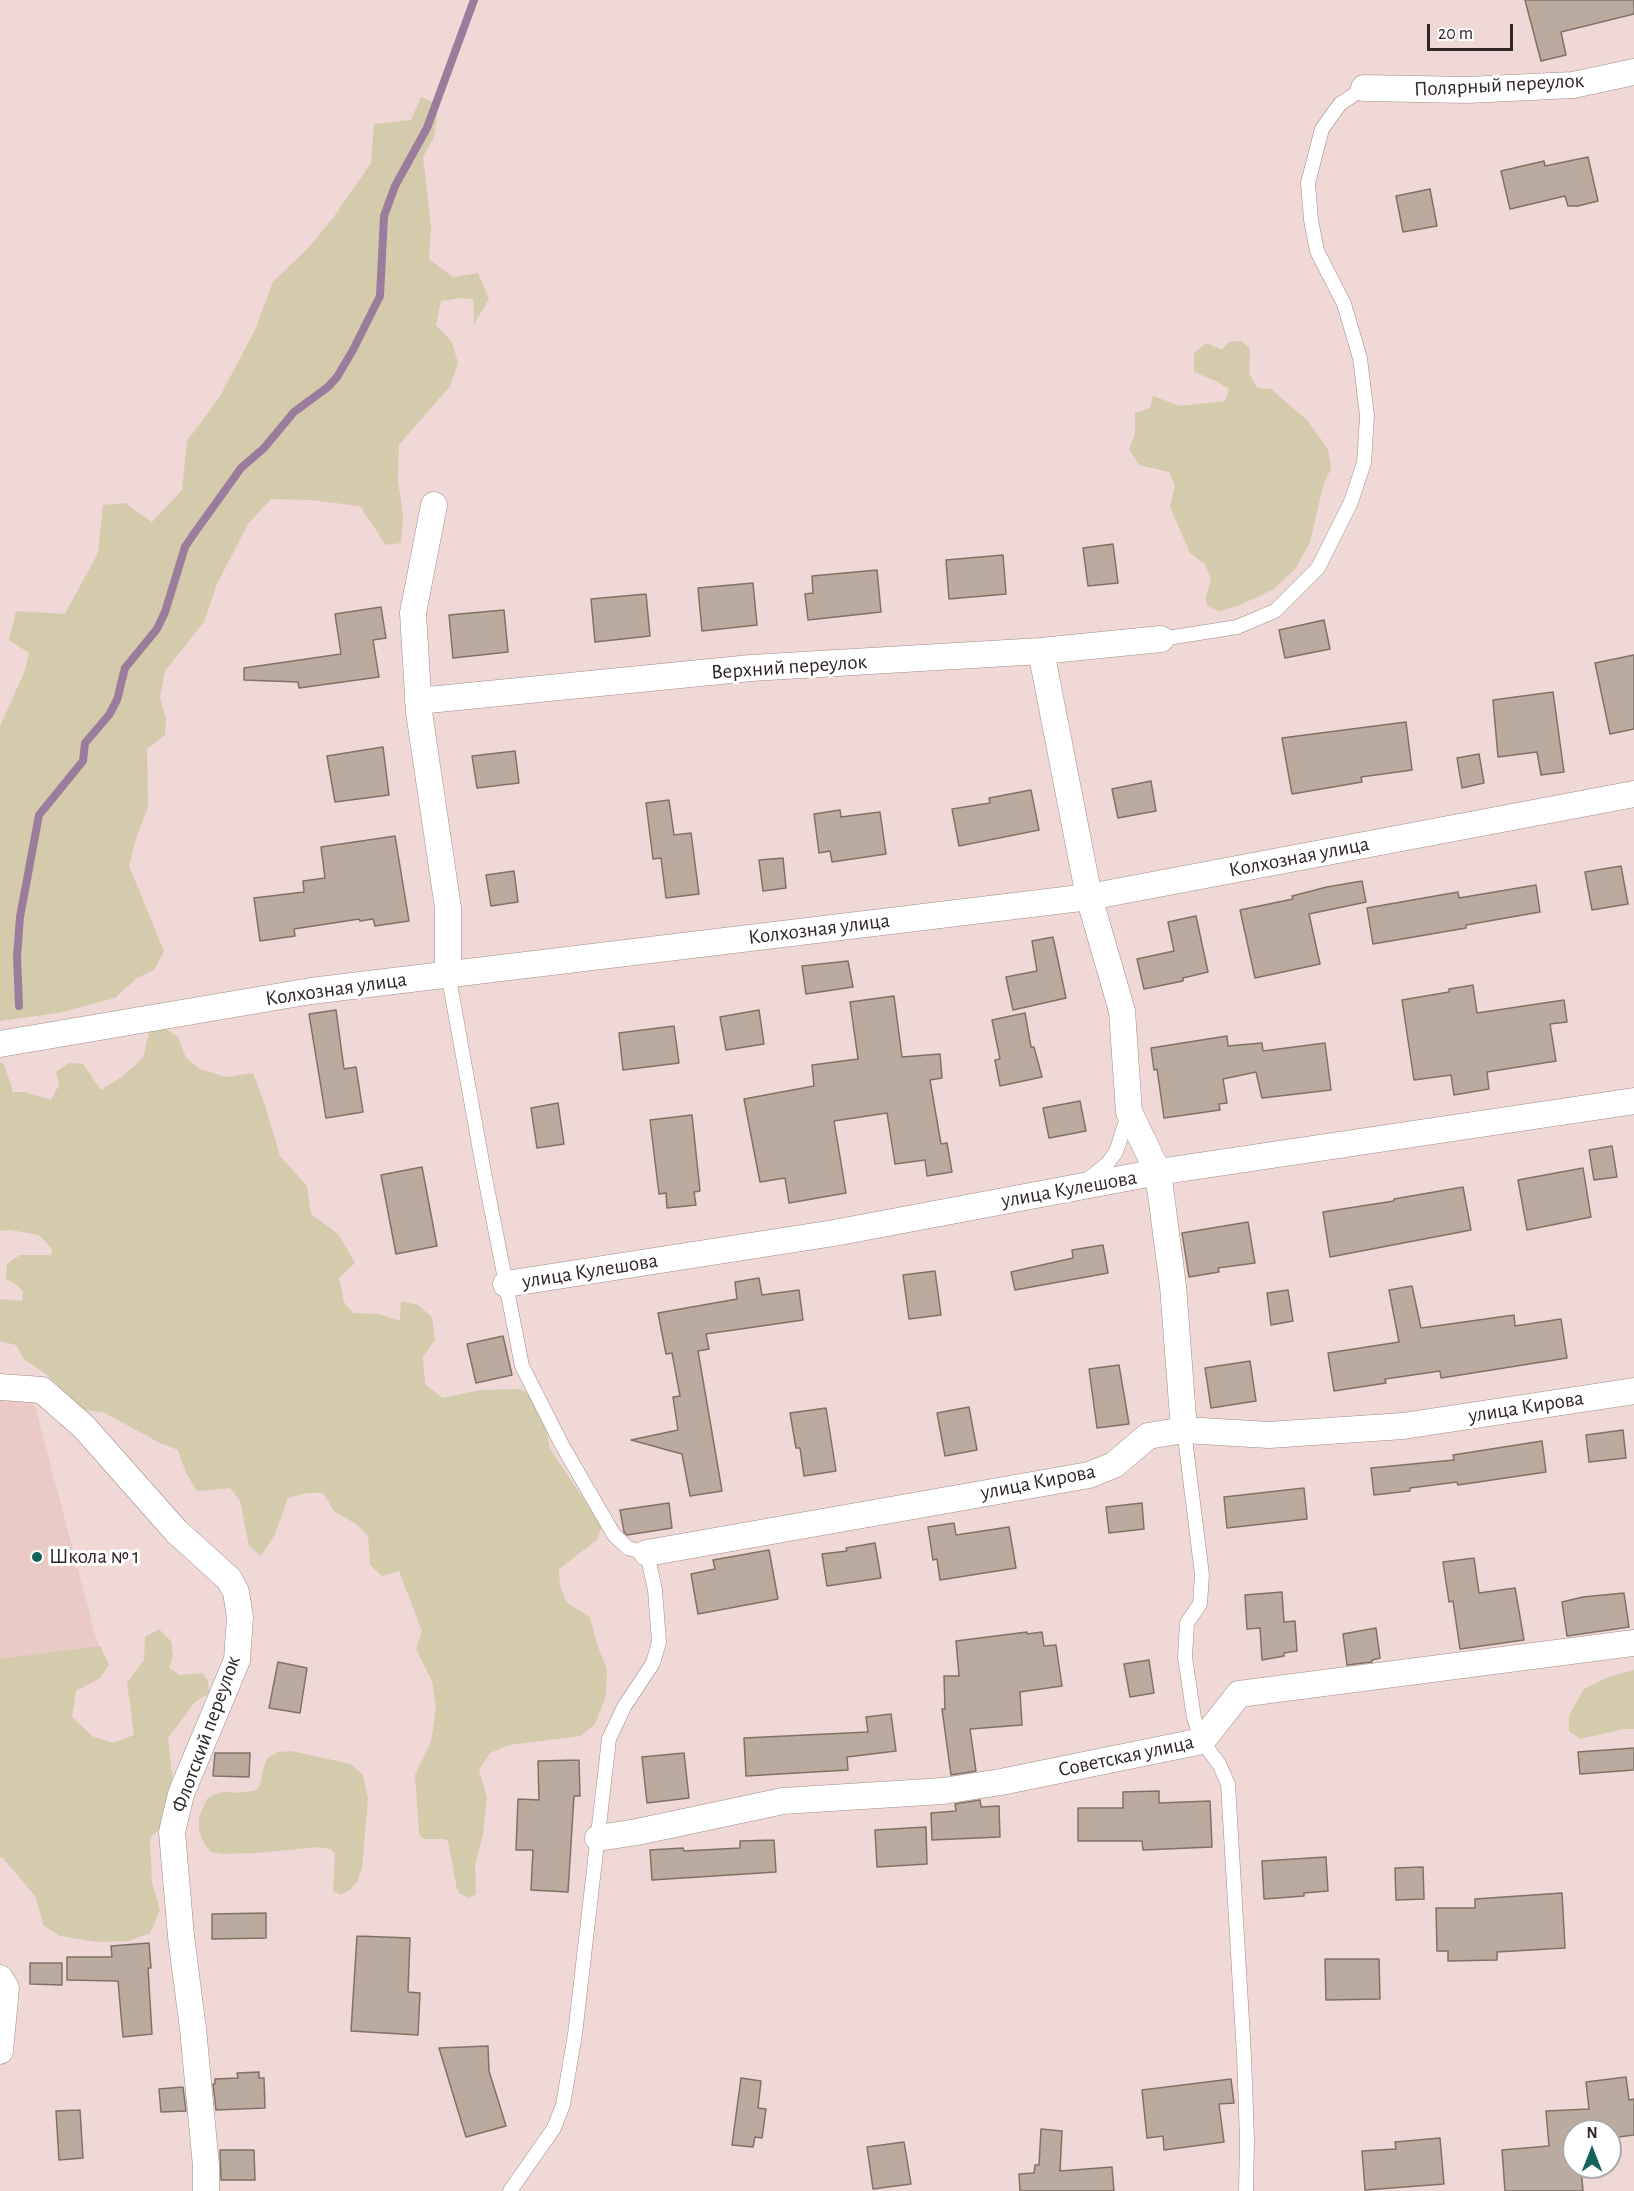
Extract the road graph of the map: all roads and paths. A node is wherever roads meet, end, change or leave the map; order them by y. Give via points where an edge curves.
1 (1634, 72) edge
2 (1364, 88) joint
3 (434, 505) dead end
4 (1161, 639) joint
5 (1041, 651) junction
6 (418, 701) junction
7 (1634, 794) edge
8 (1089, 897) junction
9 (448, 973) junction
10 (0, 1044) edge
11 (1634, 1101) edge
12 (1129, 1112) junction
13 (1158, 1172) junction
14 (1074, 1187) junction
15 (506, 1284) junction
16 (0, 1387) edge
17 (1634, 1391) edge
18 (1184, 1430) junction
19 (647, 1553) junction
20 (1634, 1643) edge
21 (1202, 1741) junction
22 (598, 1838) junction
23 (1, 1979) edge
24 (0, 2051) edge
25 (206, 2191) edge
26 (510, 2191) edge
27 (1246, 2191) edge

1 - 2 street, Полярный переулок via 1573,85 1467,90
2 - 4 lane via 1340,104 1322,129 1308,183 1317,251 1344,304 1360,358 1367,416 1364,463 1351,501 1318,568 1275,611 1237,627
3 - 6 street via 413,613
4 - 5 street, Верхний переулок
5 - 6 street, Верхний переулок via 751,668
5 - 8 street
6 - 9 street via 448,908
7 - 8 street, Колхозная улица
8 - 9 street, Колхозная улица
8 - 12 street via 1122,1011
9 - 10 street, Колхозная улица via 311,991
9 - 15 lane
11 - 13 street, улица Кулешова
12 - 13 street
12 - 14 lane via 1112,1158 1096,1174
13 - 14 street, улица Кулешова
13 - 18 street via 1173,1286
14 - 15 street, улица Кулешова via 834,1233
15 - 19 lane via 522,1366 562,1445 614,1535 628,1548
16 - 25 street, Флотский переулок via 42,1390 84,1427 176,1531 229,1579 236,1592 240,1617 237,1660 181,1794 172,1832
17 - 18 street, улица Кирова via 1403,1426 1269,1435
18 - 19 street, улица Кирова via 1148,1436 1114,1465 1089,1475
18 - 21 lane via 1202,1575 1200,1604 1187,1623 1185,1657 1194,1718
19 - 22 lane via 659,1642 653,1664 609,1738
20 - 21 street, Советская улица via 1239,1694
21 - 22 street, Советская улица via 1001,1782 943,1791 783,1801
21 - 27 lane via 1228,1784 1244,2055
22 - 26 lane via 563,2105 554,2128
23 - 24 street via 6,1988

